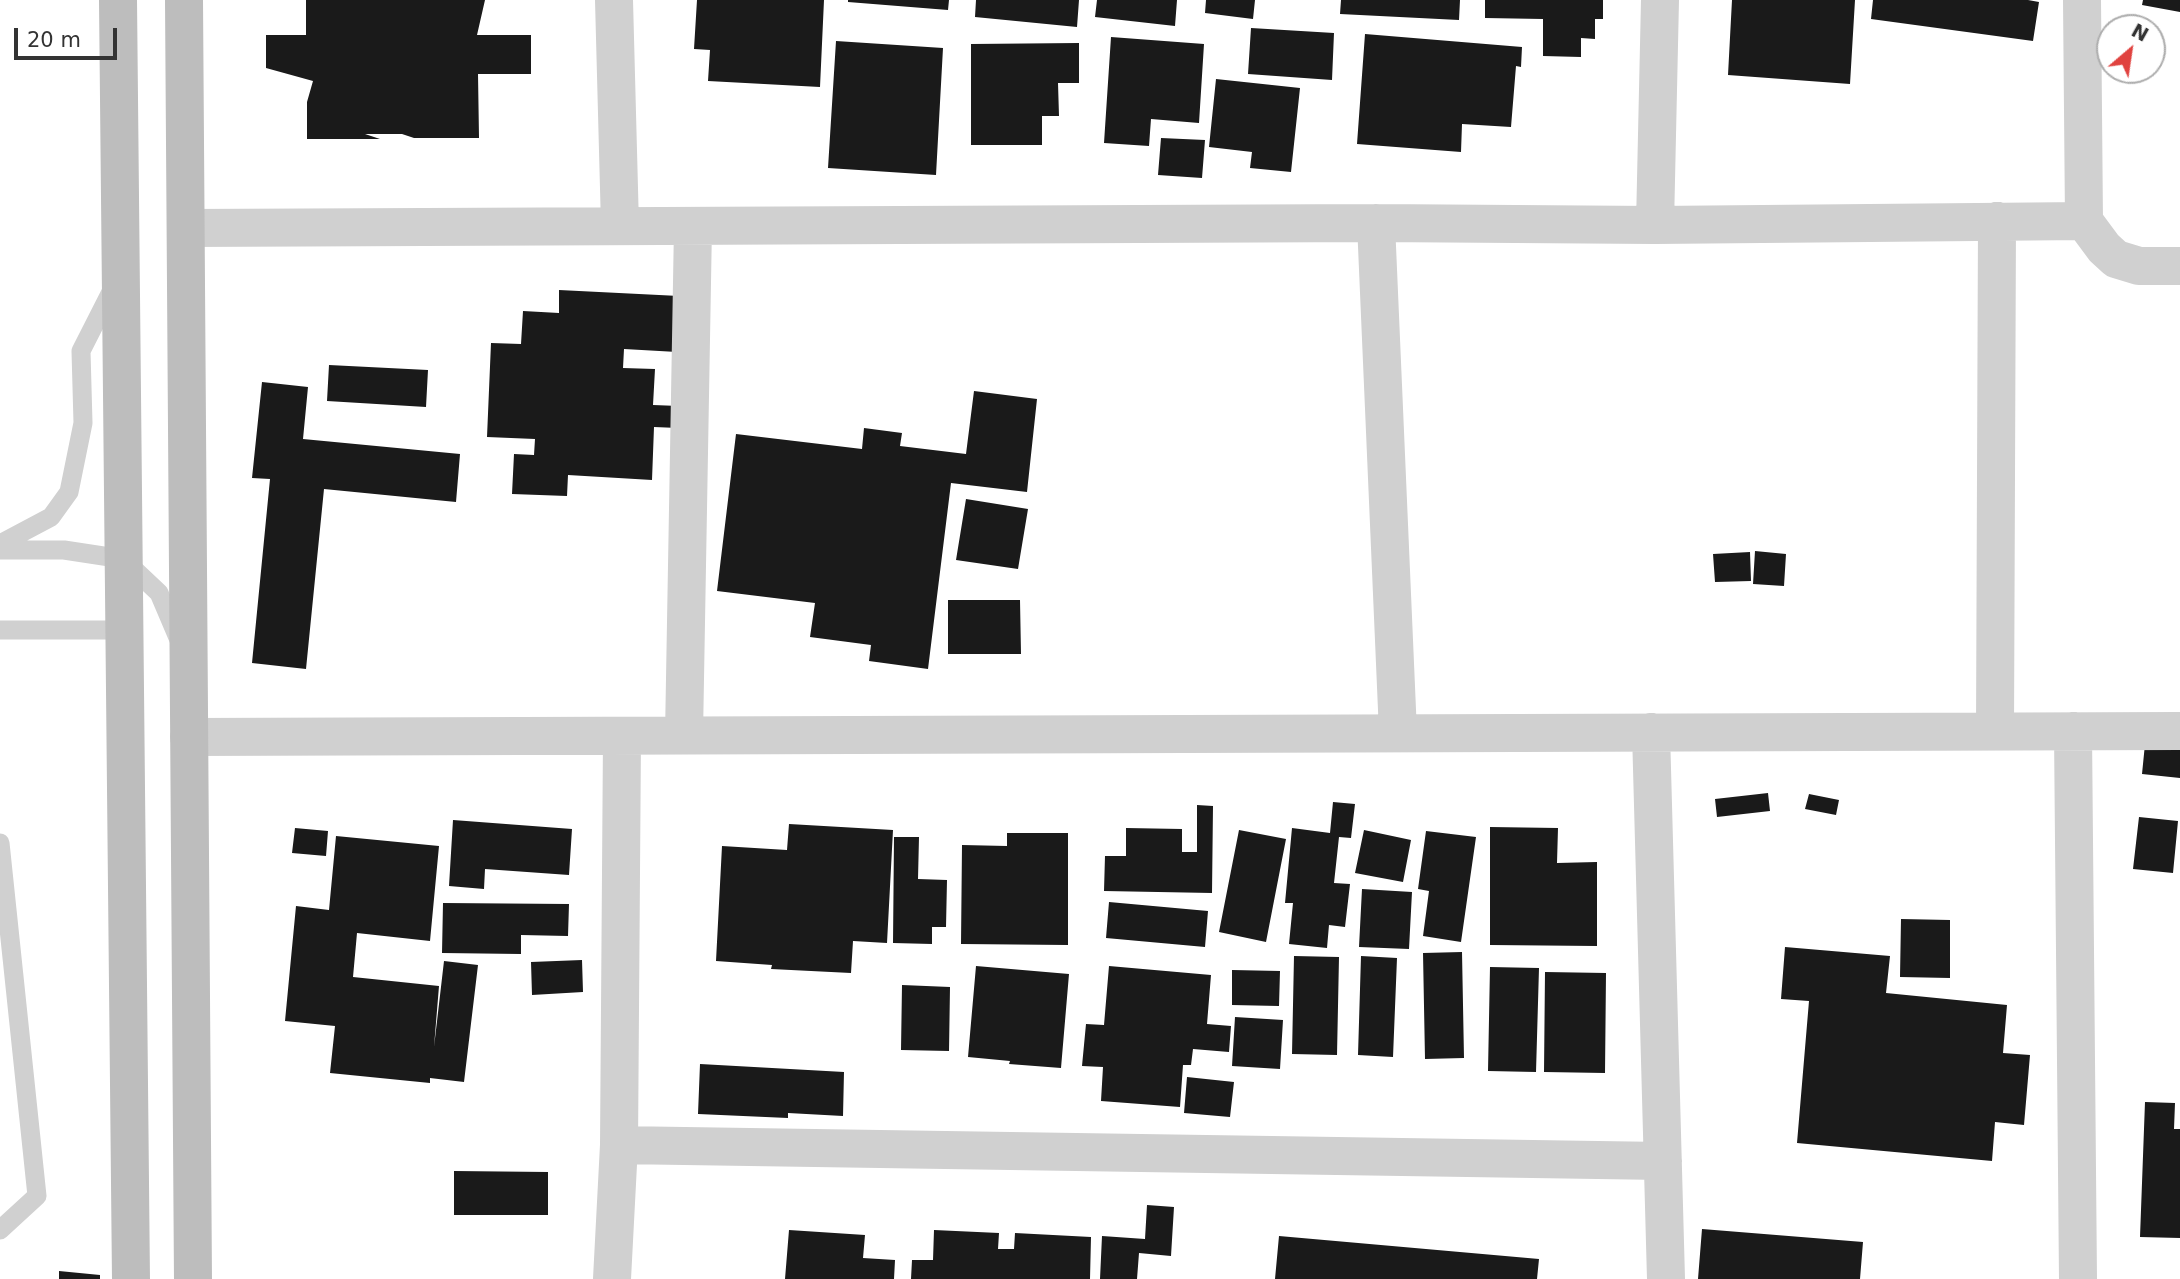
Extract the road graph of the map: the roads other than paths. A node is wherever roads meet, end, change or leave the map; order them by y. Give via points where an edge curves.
1 (118, 0) edge
2 (184, 0) edge
3 (614, 0) edge
4 (1660, 0) edge
5 (2082, 0) edge
6 (1997, 221) junction
7 (2084, 221) junction
8 (1376, 223) junction
9 (1655, 225) junction
10 (620, 226) junction
11 (693, 226) junction
12 (186, 228) junction
13 (2180, 266) edge
14 (120, 274) junction
15 (0, 544) edge
16 (0, 550) edge
17 (123, 559) junction
18 (124, 630) junction
19 (0, 631) edge
20 (189, 663) junction
21 (1995, 731) junction
22 (2073, 731) junction
23 (2180, 731) edge
24 (1651, 732) junction
25 (1398, 733) junction
26 (684, 735) junction
27 (622, 736) junction
28 (189, 737) junction
29 (0, 843) edge
30 (619, 1144) junction
31 (1662, 1161) junction
32 (0, 1230) edge
33 (131, 1279) edge
34 (192, 1279) edge
35 (612, 1279) edge
36 (1666, 1279) edge
37 (2078, 1279) edge

1 - 14 street
2 - 12 street
3 - 10 street
4 - 9 street
5 - 7 street
6 - 7 street
6 - 9 street
6 - 21 street
7 - 13 street via 2116,258 2139,265
8 - 9 street
8 - 11 street
8 - 25 street
10 - 11 street
10 - 12 street
11 - 26 street
12 - 20 street
14 - 15 lane via 81,351 83,423 69,492 51,517
14 - 17 street
16 - 17 lane via 64,550
17 - 18 street
17 - 20 lane via 159,593
18 - 19 lane
18 - 33 street
20 - 28 street
21 - 22 street
21 - 24 street
22 - 23 street
22 - 37 street
24 - 25 street
24 - 31 street
25 - 26 street
26 - 27 street
27 - 28 street
27 - 30 street
28 - 34 street
29 - 32 lane via 37,1196
30 - 31 street
30 - 35 street
31 - 36 street

